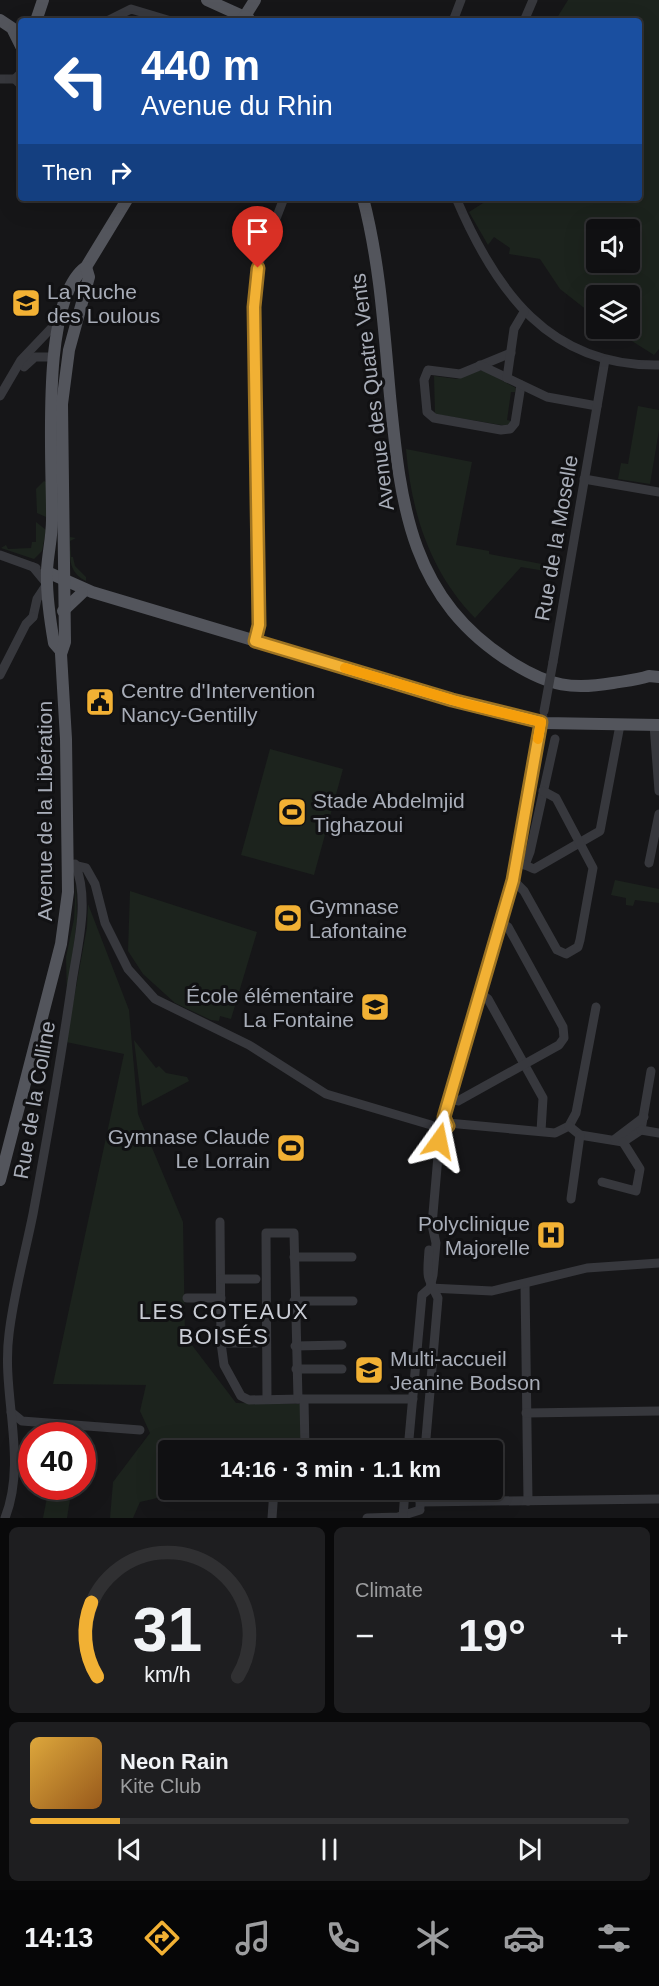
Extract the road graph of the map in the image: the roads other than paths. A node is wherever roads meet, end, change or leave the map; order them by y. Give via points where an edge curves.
1 (43, 0) edge
2 (207, 0) edge
3 (222, 0) edge
4 (461, 0) edge
5 (533, 0) edge
6 (254, 2) edge
7 (37, 18) edge
8 (112, 18) edge
9 (162, 18) edge
10 (243, 18) edge
11 (244, 18) edge
12 (248, 18) edge
13 (455, 18) edge
14 (525, 18) edge
15 (0, 20) edge
16 (18, 40) edge
17 (18, 77) edge
18 (0, 79) edge
19 (126, 201) edge
20 (283, 201) edge
21 (364, 201) edge
22 (458, 201) edge
23 (86, 267) junction
24 (524, 312) junction
25 (60, 319) junction
26 (73, 334) junction
27 (511, 353) junction
28 (605, 360) junction
29 (49, 361) junction
30 (480, 365) junction
31 (659, 365) edge
32 (64, 378) junction
33 (507, 378) junction
34 (521, 385) junction
35 (0, 398) edge
36 (597, 406) junction
37 (584, 479) junction
38 (659, 491) edge
39 (0, 555) edge
40 (63, 577) junction
41 (47, 578) junction
42 (63, 593) junction
43 (87, 593) junction
44 (63, 610) junction
45 (33, 617) junction
46 (50, 621) junction
47 (255, 641) junction
48 (61, 651) junction
49 (0, 675) edge
50 (659, 677) edge
51 (640, 679) junction
52 (659, 685) edge
53 (543, 717) junction
54 (657, 724) edge
55 (621, 725) junction
56 (555, 739) dead end
57 (543, 791) junction
58 (659, 791) edge
59 (659, 814) edge
60 (580, 843) junction
61 (653, 858) edge
62 (520, 865) junction
63 (74, 868) junction
64 (513, 880) junction
65 (501, 923) junction
66 (481, 994) junction
67 (597, 1007) dead end
68 (524, 1065) junction
69 (651, 1071) dead end
70 (450, 1099) junction
71 (644, 1117) junction
72 (446, 1120) junction
73 (431, 1125) junction
74 (569, 1126) junction
75 (641, 1130) junction
76 (542, 1131) junction
77 (440, 1133) junction
78 (659, 1133) edge
79 (580, 1135) junction
80 (619, 1140) junction
81 (0, 1180) edge
82 (602, 1182) dead end
83 (571, 1199) dead end
84 (220, 1222) dead end
85 (294, 1257) junction
86 (352, 1257) dead end
87 (659, 1263) edge
88 (221, 1279) junction
89 (256, 1279) dead end
90 (525, 1284) junction
91 (430, 1288) junction
92 (187, 1298) dead end
93 (221, 1298) junction
94 (294, 1301) junction
95 (353, 1301) dead end
96 (221, 1343) junction
97 (256, 1343) dead end
98 (342, 1345) dead end
99 (295, 1346) junction
100 (296, 1369) junction
101 (342, 1369) dead end
102 (267, 1399) junction
103 (301, 1399) junction
104 (414, 1399) junction
105 (659, 1411) edge
106 (10, 1412) junction
107 (526, 1413) junction
108 (22, 1421) junction
109 (12, 1430) junction
110 (140, 1430) dead end
111 (304, 1440) edge
112 (409, 1440) edge
113 (426, 1440) edge
114 (659, 1499) edge
115 (273, 1500) edge
116 (404, 1500) edge
117 (528, 1501) junction
118 (420, 1503) edge
119 (403, 1517) edge
120 (5, 1518) edge
121 (272, 1518) edge
122 (367, 1518) edge

1 - 7 main road
2 - 10 main road
3 - 11 main road
4 - 13 street
5 - 14 street
6 - 12 main road, bridge
8 - 9 street via 133,9
15 - 16 main road via 12,28
17 - 18 street
19 - 23 main road, Avenue de la Libération
20 - 47 street via 264,249 254,303 259,625
21 - 51 main road, Avenue des Quatre Vents via 379,276 402,501 430,578 453,611 480,639 532,674 561,686 579,688
22 - 24 street via 500,281
23 - 25 main road, Avenue de la Libération via 78,272
23 - 26 main road, Avenue de la Libération via 89,277
24 - 27 street via 514,329
24 - 28 street via 563,342
25 - 29 main road, Avenue de la Libération
25 - 35 street via 21,360
26 - 29 main road
26 - 32 main road, Avenue de la Libération
27 - 30 street
27 - 33 street
28 - 31 street
28 - 36 street, Rue de la Moselle
29 - 32 main road via 58,377
29 - 35 street via 31,358
29 - 41 main road, Avenue de la Libération via 52,520
30 - 33 street
30 - 34 street via 460,374 428,370 424,380 427,412 431,417 501,430 512,428
32 - 40 main road, Avenue de la Libération
33 - 34 street
34 - 36 street via 547,397
36 - 37 street, Rue de la Moselle
37 - 38 street
37 - 53 street, Rue de la Moselle, bridge
39 - 41 street via 33,567
40 - 41 main road
40 - 42 main road, Avenue de la Libération
40 - 43 main road
41 - 42 main road
41 - 45 street
41 - 46 main road, Avenue de la Libération
42 - 43 main road
42 - 44 main road, Avenue de la Libération
43 - 44 main road
43 - 47 main road
44 - 46 main road
44 - 48 main road, Avenue de la Libération via 65,642
45 - 46 street
45 - 49 street
46 - 48 main road, Avenue de la Libération via 54,643
47 - 53 main road via 452,700
48 - 63 main road, Avenue de la Libération
50 - 51 main road, Avenue des Quatre Vents
51 - 52 main road, Avenue des Quatre Vents
53 - 55 main road
53 - 62 street, Rue de la Moselle
54 - 55 main road
54 - 58 street
55 - 60 street via 602,826 596,835
56 - 57 street
57 - 60 street via 556,798
57 - 62 street
59 - 61 street
60 - 62 street via 534,869
60 - 64 street via 593,872 580,940 574,951 566,954 557,950 524,891
62 - 64 street
63 - 73 street via 86,868 105,922 128,969 155,999 249,1045 326,1094
63 - 81 main road, Avenue de la Libération via 61,944
63 - 106 street, Rue de la Colline via 80,923 8,1336
64 - 65 street
65 - 66 street
65 - 68 street via 508,927 565,1031 559,1045
66 - 68 street via 488,999
66 - 70 street
67 - 74 street via 576,1113
68 - 70 street via 458,1101
68 - 76 street via 544,1104
69 - 71 street
70 - 72 street
71 - 75 street
71 - 80 street
72 - 73 street via 435,1117
72 - 76 street
72 - 77 street via 445,1131
73 - 77 street via 433,1131
74 - 76 street via 555,1133
74 - 79 street
75 - 78 street
75 - 80 street
77 - 91 street via 433,1233 436,1244
79 - 80 street
79 - 83 street
80 - 82 street via 640,1169 636,1191
84 - 88 street
85 - 86 street
85 - 94 street
85 - 102 street via 294,1233 266,1233
87 - 90 street via 588,1268
88 - 89 street
88 - 93 street
90 - 91 street via 486,1292
90 - 107 street
91 - 104 street via 422,1295
91 - 113 street via 438,1298
92 - 93 street
93 - 96 street
94 - 95 street
94 - 99 street
96 - 97 street
96 - 102 street via 224,1365 241,1396 249,1400
98 - 99 street
99 - 100 street
100 - 101 street
100 - 103 street
102 - 103 street
103 - 104 street
103 - 111 street
104 - 112 street
105 - 107 street
106 - 108 street
106 - 109 street, Rue de la Colline
107 - 117 street
108 - 109 street
108 - 110 street
109 - 120 street, Rue de la Colline via 15,1482
114 - 117 street
115 - 121 street
116 - 119 street
117 - 118 street
118 - 119 street
119 - 122 street

